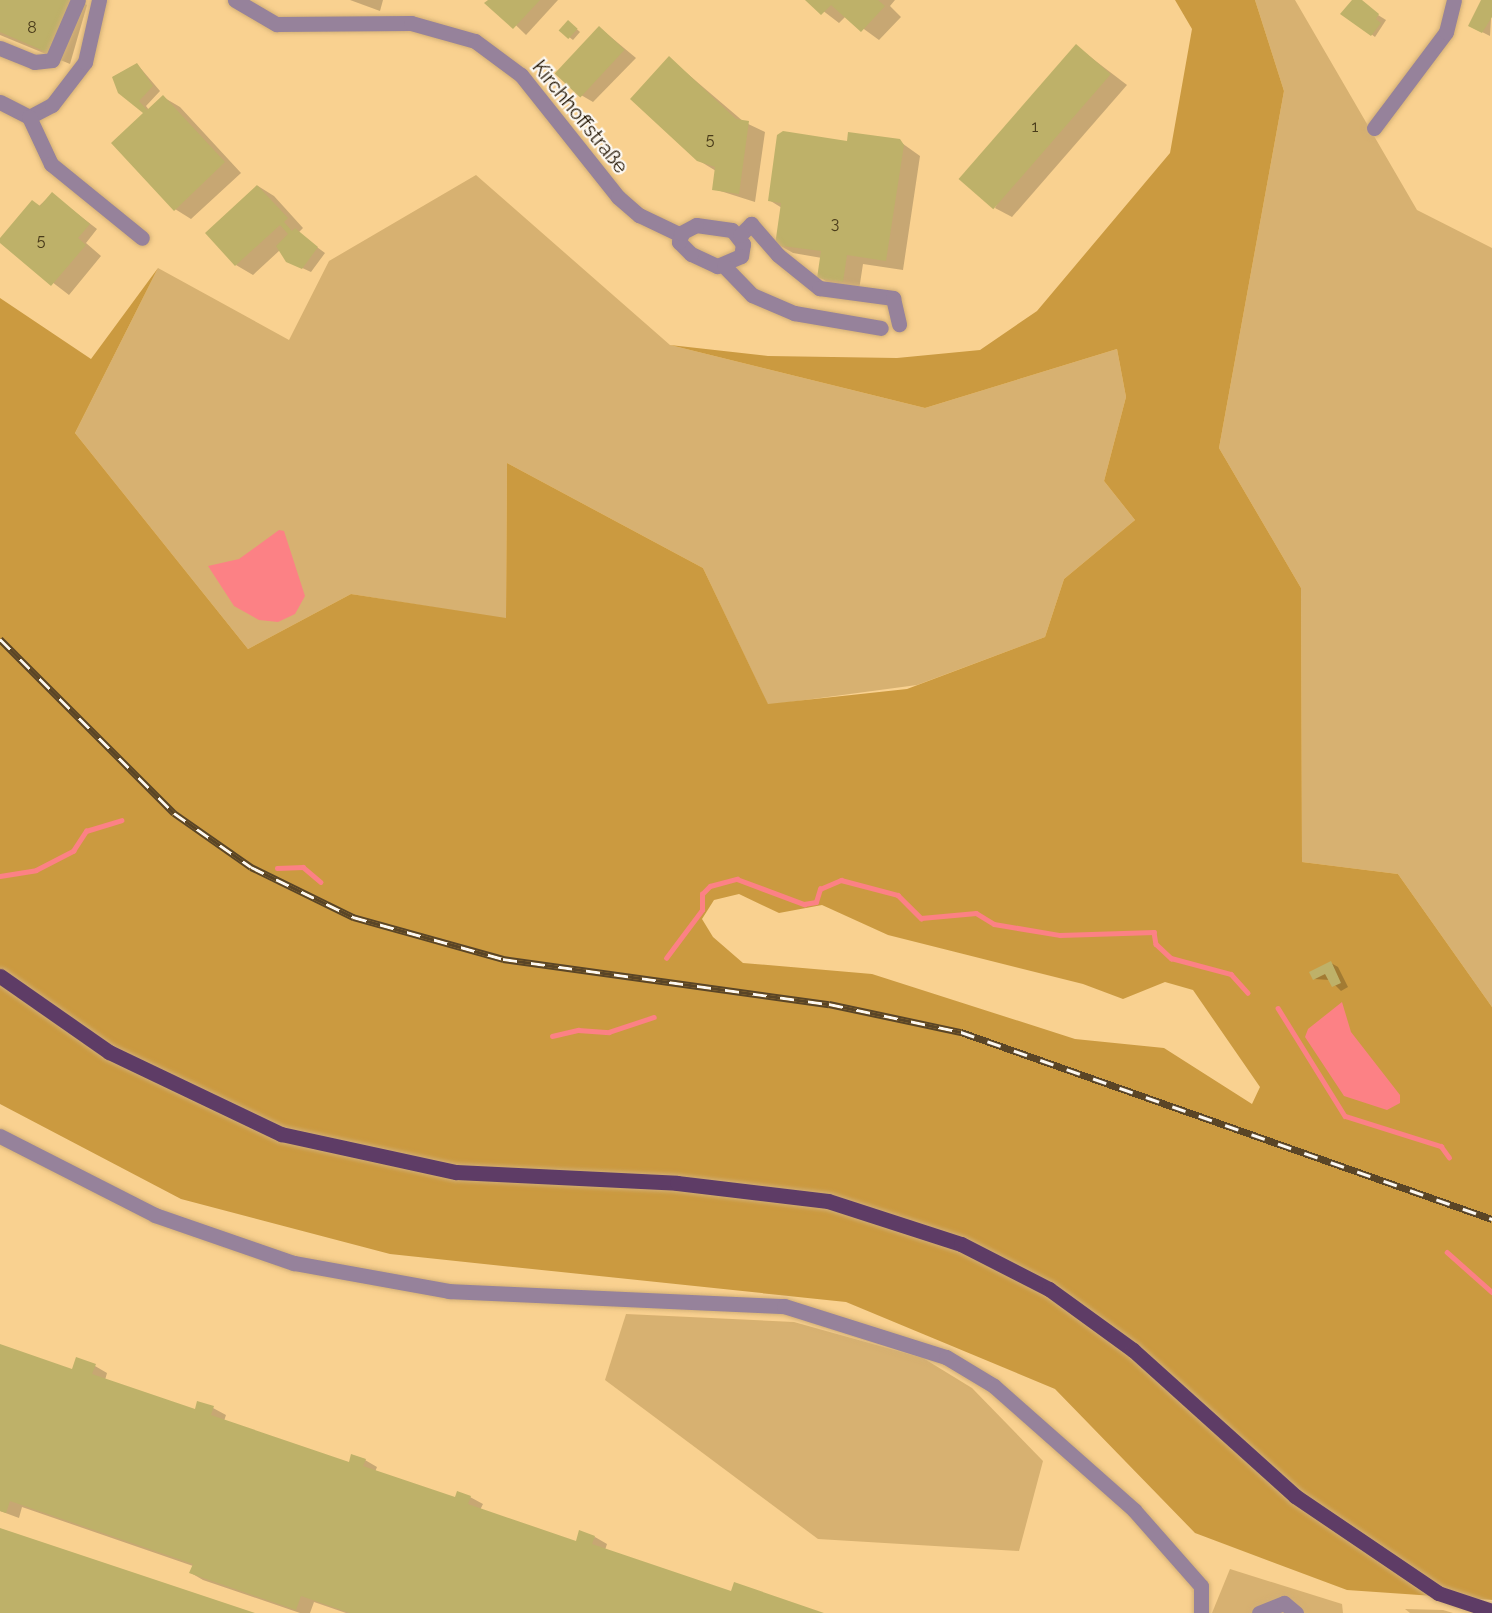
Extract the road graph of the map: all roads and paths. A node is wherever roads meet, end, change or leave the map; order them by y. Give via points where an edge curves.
1 (78, 0) edge
2 (99, 0) edge
3 (235, 0) edge
4 (1454, 0) edge
5 (0, 48) edge
6 (0, 102) edge
7 (29, 117) junction
8 (1374, 128) dead end
9 (681, 235) junction
10 (740, 236) junction
11 (142, 238) dead end
12 (724, 266) junction
13 (899, 324) dead end
14 (881, 328) dead end
15 (0, 976) edge
16 (0, 1136) edge
17 (1492, 1611) edge
18 (1201, 1613) edge
19 (1259, 1613) edge
20 (1296, 1613) edge

1 - 5 street via 52,60 34,62
2 - 7 street via 85,62 52,105
3 - 9 street, Kirchhoffstraße via 276,24 411,23 475,40 521,75 618,197 639,215
4 - 8 street via 1446,32
6 - 7 street
7 - 11 street via 51,164
9 - 10 street via 687,228 711,224
9 - 12 street, Kirchhoffstraße via 683,249
10 - 12 street via 741,256
10 - 13 street via 751,224 778,255 819,288 892,298
12 - 14 street, Kirchhoffstraße via 752,296 794,313
15 - 17 main road via 109,1052 281,1134 456,1172 677,1183 828,1201 961,1244 1049,1289 1133,1350 1294,1496 1438,1593
16 - 18 street via 155,1215 294,1263 449,1291 784,1306 946,1357 994,1386 1134,1510 1200,1586
19 - 20 street via 1284,1604

